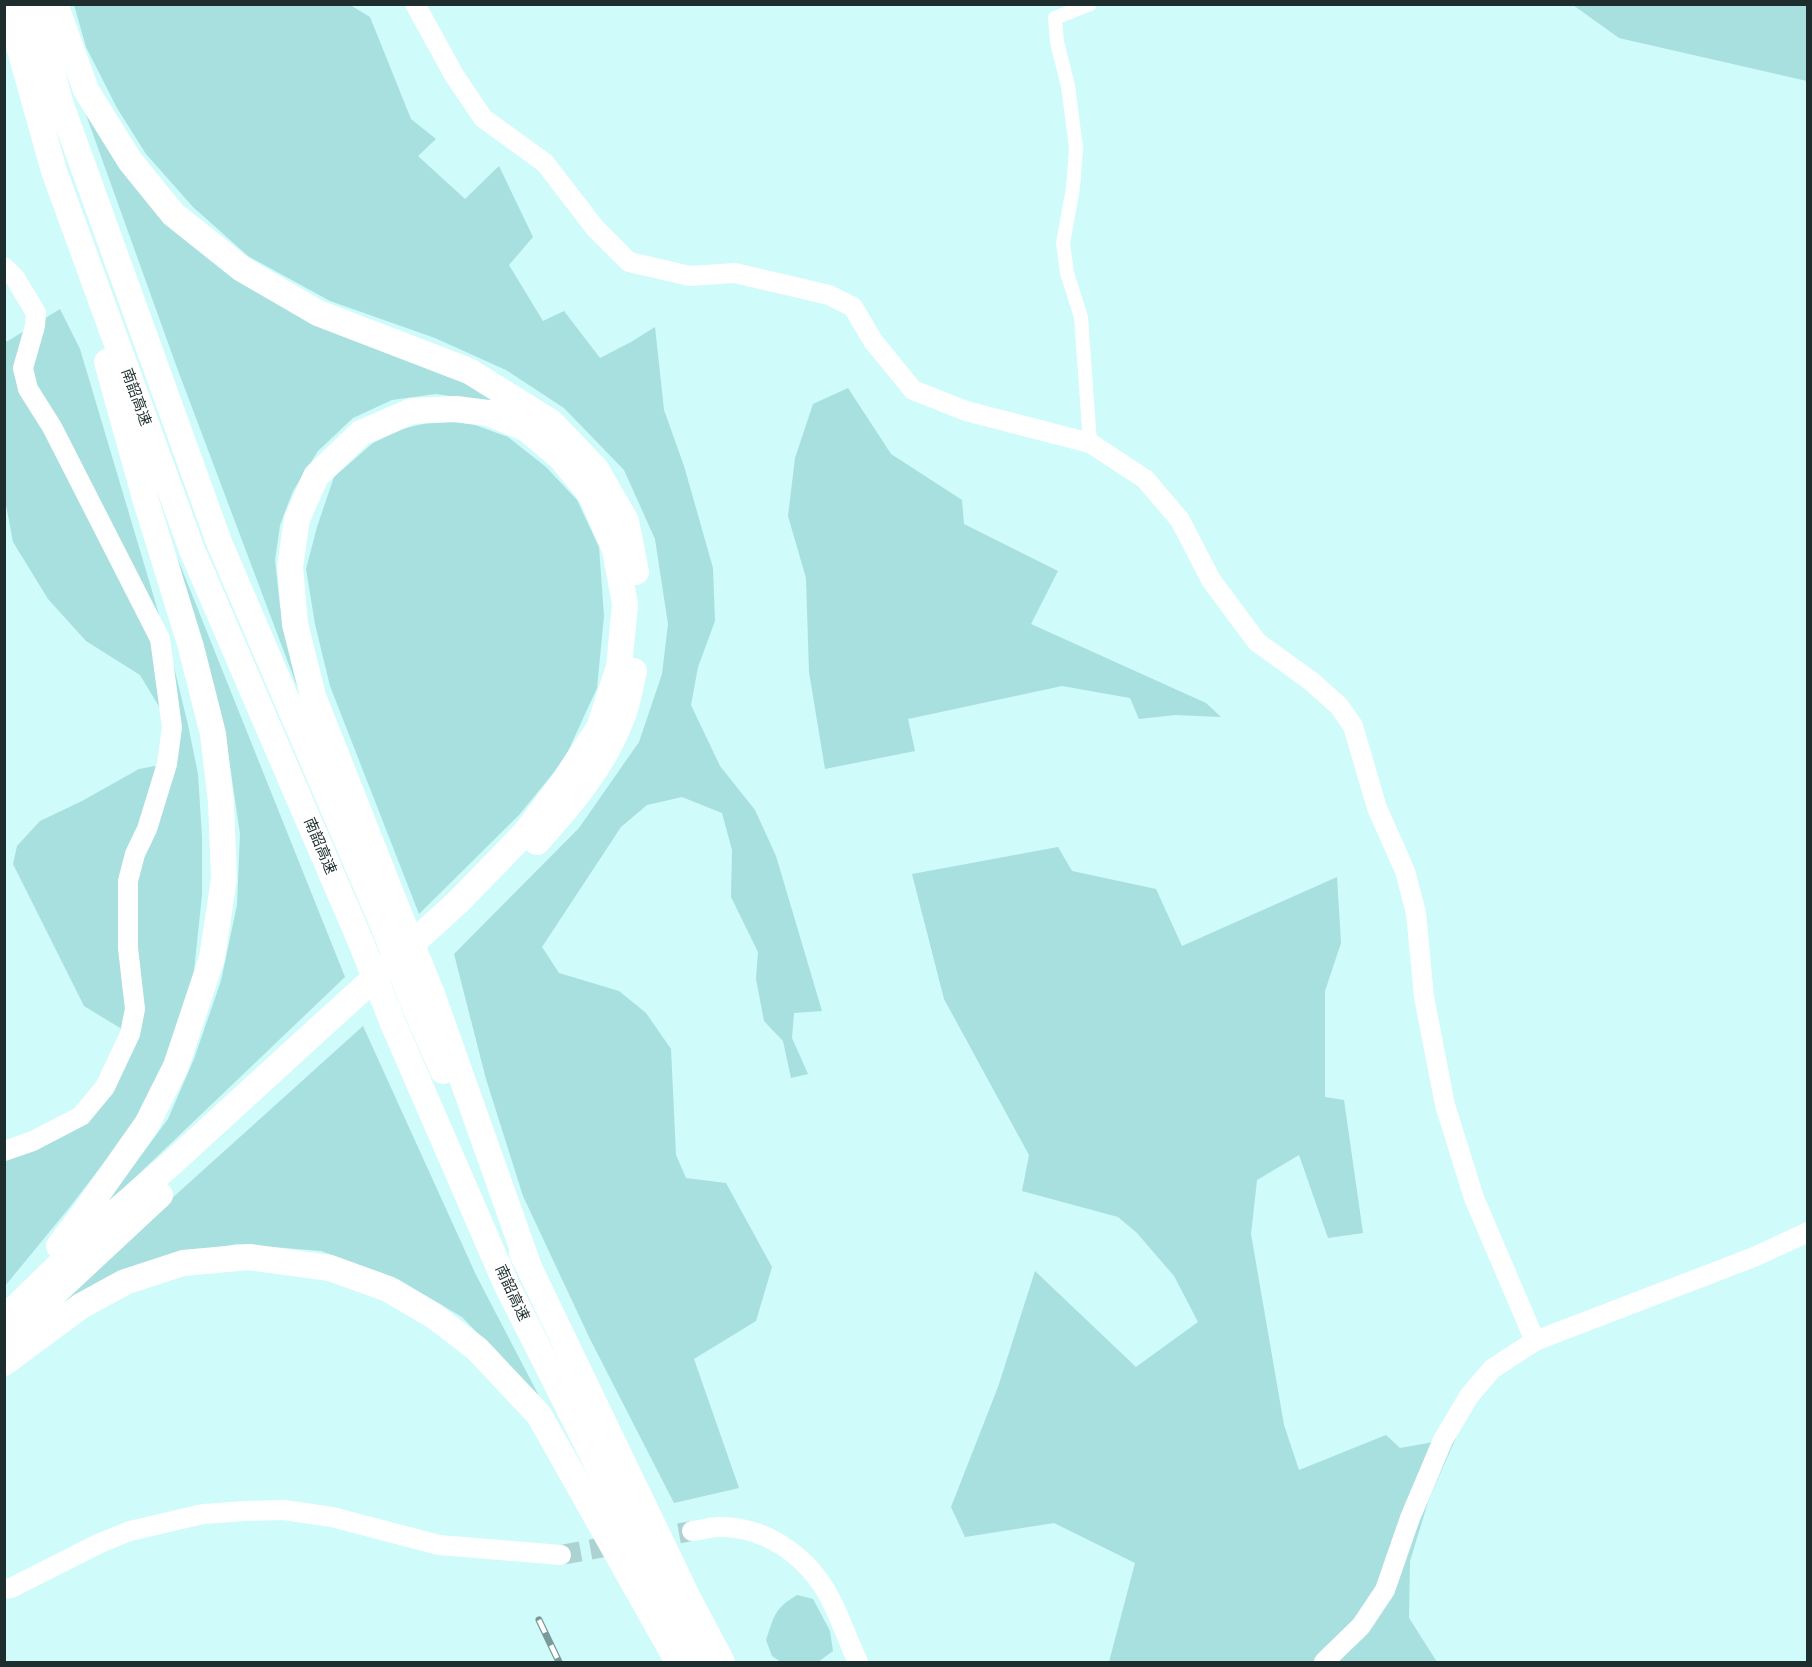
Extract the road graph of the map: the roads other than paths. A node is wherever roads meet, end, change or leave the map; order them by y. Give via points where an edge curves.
1 (7, 4) edge
2 (33, 4) edge
3 (56, 4) edge
4 (415, 4) edge
5 (1090, 4) edge
6 (54, 171) junction
7 (4, 267) edge
8 (1090, 443) junction
9 (391, 920) junction
10 (4, 1151) edge
11 (1808, 1232) edge
12 (5, 1318) edge
13 (1535, 1341) junction
14 (4, 1344) edge
15 (4, 1363) edge
16 (692, 1531) tunnel mouth
17 (561, 1555) tunnel mouth
18 (7, 1589) edge
19 (678, 1662) edge
20 (697, 1662) edge
21 (722, 1662) edge
22 (858, 1662) edge
23 (1324, 1662) edge

1 - 6 highway, 南韶高速
2 - 9 highway, 南韶高速 via 61,105 219,542
3 - 14 highway via 86,90 130,161 172,214 242,269 318,313 469,371 551,422 596,469 626,521 638,584 638,654 622,719 595,773 558,819 427,951
4 - 8 street via 483,118 545,163 594,228 629,262 690,276 735,273 829,295 853,307 873,341 913,390 966,411
5 - 8 street via 1055,18 1076,148 1062,243 1081,317
6 - 12 highway via 213,734 224,879 212,958 176,1066 147,1124
6 - 20 highway, 南韶高速 via 192,550 392,1021 507,1286
7 - 10 street via 36,313 23,368 28,389 52,427 160,639 172,728 166,764 128,881 128,948 135,1009 130,1034 105,1087 81,1116
8 - 13 street via 1145,479 1180,520 1211,580 1257,642 1311,681 1339,706 1353,726 1377,808 1405,872 1416,913 1424,997 1445,1105 1474,1198
9 - 12 highway via 313,696 295,624 290,567 297,519 316,476 360,434 412,411 456,409 488,413 527,429 561,458 591,495 615,550 625,604 619,667 599,728 526,832 458,902 96,1229
9 - 21 highway, 南韶高速 via 529,1267
11 - 13 street via 1754,1257
13 - 23 street via 1492,1369 1469,1396 1443,1440 1385,1590 1361,1626
15 - 19 highway via 81,1305 125,1282 183,1263 249,1257 330,1268 388,1289 434,1316 477,1349 539,1414
16 - 22 street via 719,1527 743,1530 763,1534 785,1547 808,1566 826,1591
17 - 18 street via 439,1545 332,1517 284,1510 246,1510 203,1514 130,1531

